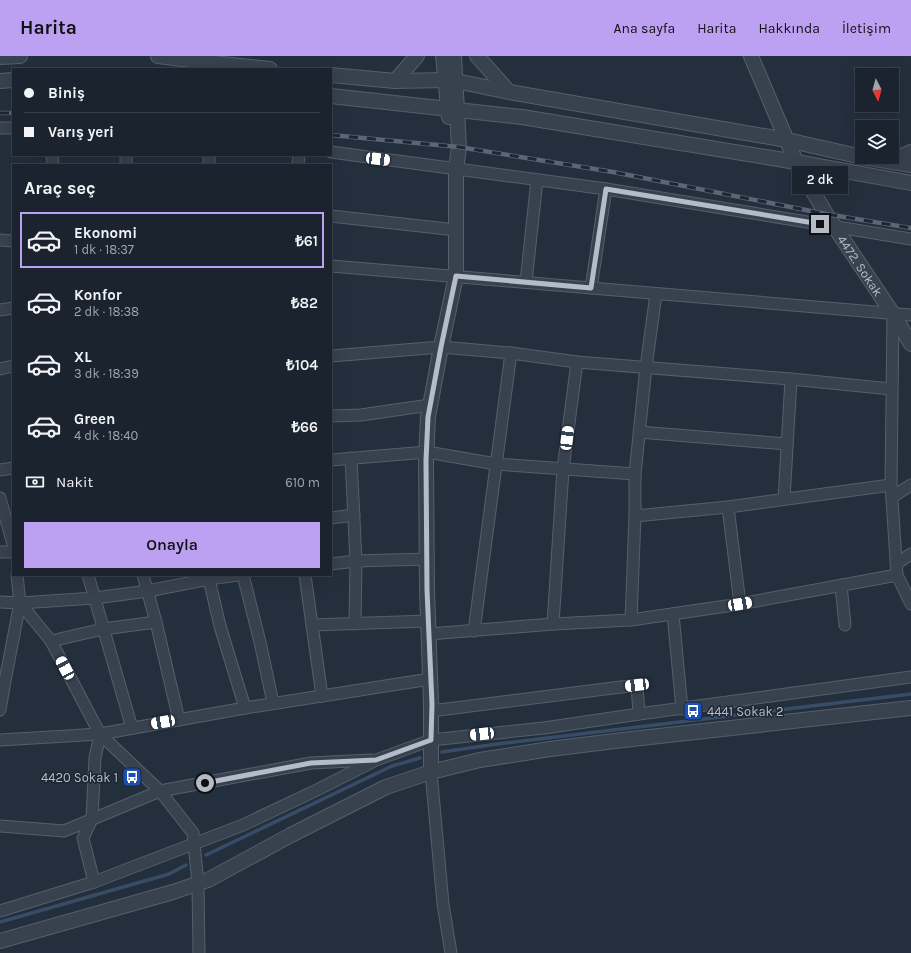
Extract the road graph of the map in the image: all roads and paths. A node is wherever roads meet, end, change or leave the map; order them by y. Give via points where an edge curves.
1 (20, 56) edge
2 (158, 56) edge
3 (417, 56) edge
4 (443, 56) edge
5 (454, 56) edge
6 (477, 56) edge
7 (751, 56) edge
8 (0, 57) edge
9 (260, 68) edge
10 (332, 75) edge
11 (12, 80) edge
12 (395, 80) junction
13 (450, 80) junction
14 (0, 81) edge
15 (509, 92) junction
16 (332, 96) edge
17 (453, 109) junction
18 (0, 128) edge
19 (12, 128) edge
20 (786, 140) junction
21 (332, 152) edge
22 (911, 152) edge
23 (855, 155) edge
24 (899, 157) edge
25 (796, 162) junction
26 (899, 164) edge
27 (911, 166) edge
28 (456, 169) junction
29 (537, 180) junction
30 (911, 183) edge
31 (606, 189) junction
32 (332, 216) edge
33 (835, 226) junction
34 (456, 230) junction
35 (911, 239) edge
36 (0, 240) edge
37 (12, 241) edge
38 (332, 266) edge
39 (456, 276) junction
40 (526, 282) junction
41 (591, 288) junction
42 (656, 294) junction
43 (12, 308) edge
44 (0, 310) edge
45 (893, 314) junction
46 (911, 315) edge
47 (911, 344) edge
48 (441, 347) junction
49 (511, 353) junction
50 (332, 356) edge
51 (577, 362) junction
52 (12, 366) edge
53 (646, 367) junction
54 (0, 369) edge
55 (791, 379) junction
56 (891, 389) junction
57 (430, 405) junction
58 (332, 416) edge
59 (640, 432) junction
60 (787, 444) junction
61 (427, 452) junction
62 (351, 458) junction
63 (332, 460) edge
64 (496, 464) junction
65 (12, 468) edge
66 (563, 468) junction
67 (0, 470) edge
68 (635, 474) junction
69 (891, 485) junction
70 (911, 485) edge
71 (892, 497) junction
72 (0, 498) edge
73 (784, 499) junction
74 (728, 507) junction
75 (354, 515) junction
76 (635, 516) junction
77 (332, 518) edge
78 (12, 540) edge
79 (0, 552) edge
80 (12, 552) edge
81 (911, 554) edge
82 (427, 559) junction
83 (356, 562) junction
84 (332, 564) edge
85 (896, 570) junction
86 (17, 576) edge
87 (88, 576) edge
88 (144, 576) edge
89 (223, 576) edge
90 (244, 576) edge
91 (306, 576) edge
92 (208, 577) edge
93 (841, 585) junction
94 (148, 591) junction
95 (95, 598) junction
96 (0, 602) edge
97 (20, 603) junction
98 (740, 604) junction
99 (911, 604) edge
100 (673, 614) junction
101 (631, 620) junction
102 (156, 622) junction
103 (355, 624) junction
104 (553, 624) junction
105 (312, 625) junction
106 (844, 625) dead end
107 (428, 628) junction
108 (103, 629) junction
109 (474, 630) junction
110 (51, 641) junction
111 (911, 677) edge
112 (430, 679) junction
113 (2, 680) edge
114 (322, 696) junction
115 (273, 703) junction
116 (245, 708) junction
117 (682, 708) junction
118 (911, 708) edge
119 (0, 710) edge
120 (431, 711) junction
121 (639, 714) junction
122 (179, 720) junction
123 (132, 728) junction
124 (100, 734) junction
125 (0, 740) edge
126 (431, 740) junction
127 (376, 760) junction
128 (431, 772) junction
129 (160, 791) junction
130 (92, 819) junction
131 (0, 826) edge
132 (194, 843) junction
133 (94, 882) junction
134 (198, 883) junction
135 (0, 911) edge
136 (0, 941) edge
137 (199, 953) edge
138 (451, 953) edge

1 - 8 street
2 - 9 street
3 - 12 street
4 - 13 street
5 - 13 street
6 - 15 street
7 - 20 street, 4472. Sokak
10 - 12 street
11 - 14 street
12 - 13 street
13 - 15 street
13 - 17 street
15 - 20 street
16 - 17 street
17 - 25 street
17 - 28 street via 451,147
18 - 19 street
20 - 23 street
20 - 25 street, 4472. Sokak
21 - 28 street
22 - 24 street
25 - 30 street
25 - 33 street, 4472. Sokak
26 - 27 street
28 - 29 street
28 - 34 street
29 - 31 street
29 - 40 street
31 - 33 street
31 - 41 street
32 - 34 street
33 - 35 street
33 - 45 street, 4472. Sokak
34 - 39 street
36 - 37 street
38 - 39 street
39 - 40 street
39 - 48 street
40 - 41 street
41 - 42 street
42 - 45 street
42 - 53 street
43 - 44 street
45 - 46 street
45 - 47 street, 4472. Sokak
45 - 56 street
48 - 49 street
48 - 50 street
48 - 57 street
49 - 51 street
49 - 64 street
51 - 53 street
51 - 66 street
52 - 54 street
53 - 55 street
53 - 59 street
55 - 56 street
55 - 60 street
56 - 69 street
57 - 58 street
57 - 61 street
59 - 60 street
59 - 68 street
60 - 73 street
61 - 62 street
61 - 64 street
61 - 82 street
62 - 63 street
62 - 75 street
64 - 66 street
64 - 109 street
65 - 67 street
66 - 68 street
66 - 104 street
68 - 76 street
69 - 71 street
69 - 73 street
70 - 71 street
71 - 85 street
72 - 78 street
73 - 74 street
74 - 76 street
74 - 98 street
75 - 77 street
75 - 83 street
76 - 101 street
79 - 80 street
81 - 85 street
82 - 83 street
82 - 107 street
83 - 84 street
83 - 103 street
85 - 93 street
85 - 99 street
86 - 97 street
87 - 95 street
88 - 94 street
89 - 92 street
90 - 115 street
91 - 105 street
92 - 94 street
92 - 116 street
93 - 98 street
93 - 106 street
94 - 95 street
94 - 102 street
95 - 97 street
95 - 108 street
96 - 97 street
97 - 110 street
97 - 113 street
98 - 100 street
100 - 101 street
100 - 117 street
101 - 104 street
102 - 108 street
102 - 122 street
103 - 105 street
103 - 107 street
104 - 109 street
105 - 114 street
107 - 109 street
107 - 112 street
108 - 110 street
108 - 123 street
110 - 124 street
111 - 117 street
112 - 114 street
112 - 120 street
113 - 119 street
114 - 115 street
115 - 116 street
116 - 122 street
117 - 121 street
118 - 128 street via 558,748 480,760
120 - 121 street via 637,685
120 - 126 street
121 - 126 street via 544,728
122 - 123 street
123 - 124 street
124 - 125 street
124 - 129 street
124 - 130 street via 95,758
126 - 127 street
126 - 128 street
127 - 129 street via 311,763
127 - 132 street via 242,825
128 - 134 street via 386,787
128 - 138 street via 443,904
129 - 130 street
129 - 132 street via 193,833
130 - 131 street via 64,831
130 - 133 street via 83,838
132 - 133 street
132 - 134 street
133 - 135 street
134 - 136 street via 166,895
134 - 137 street

